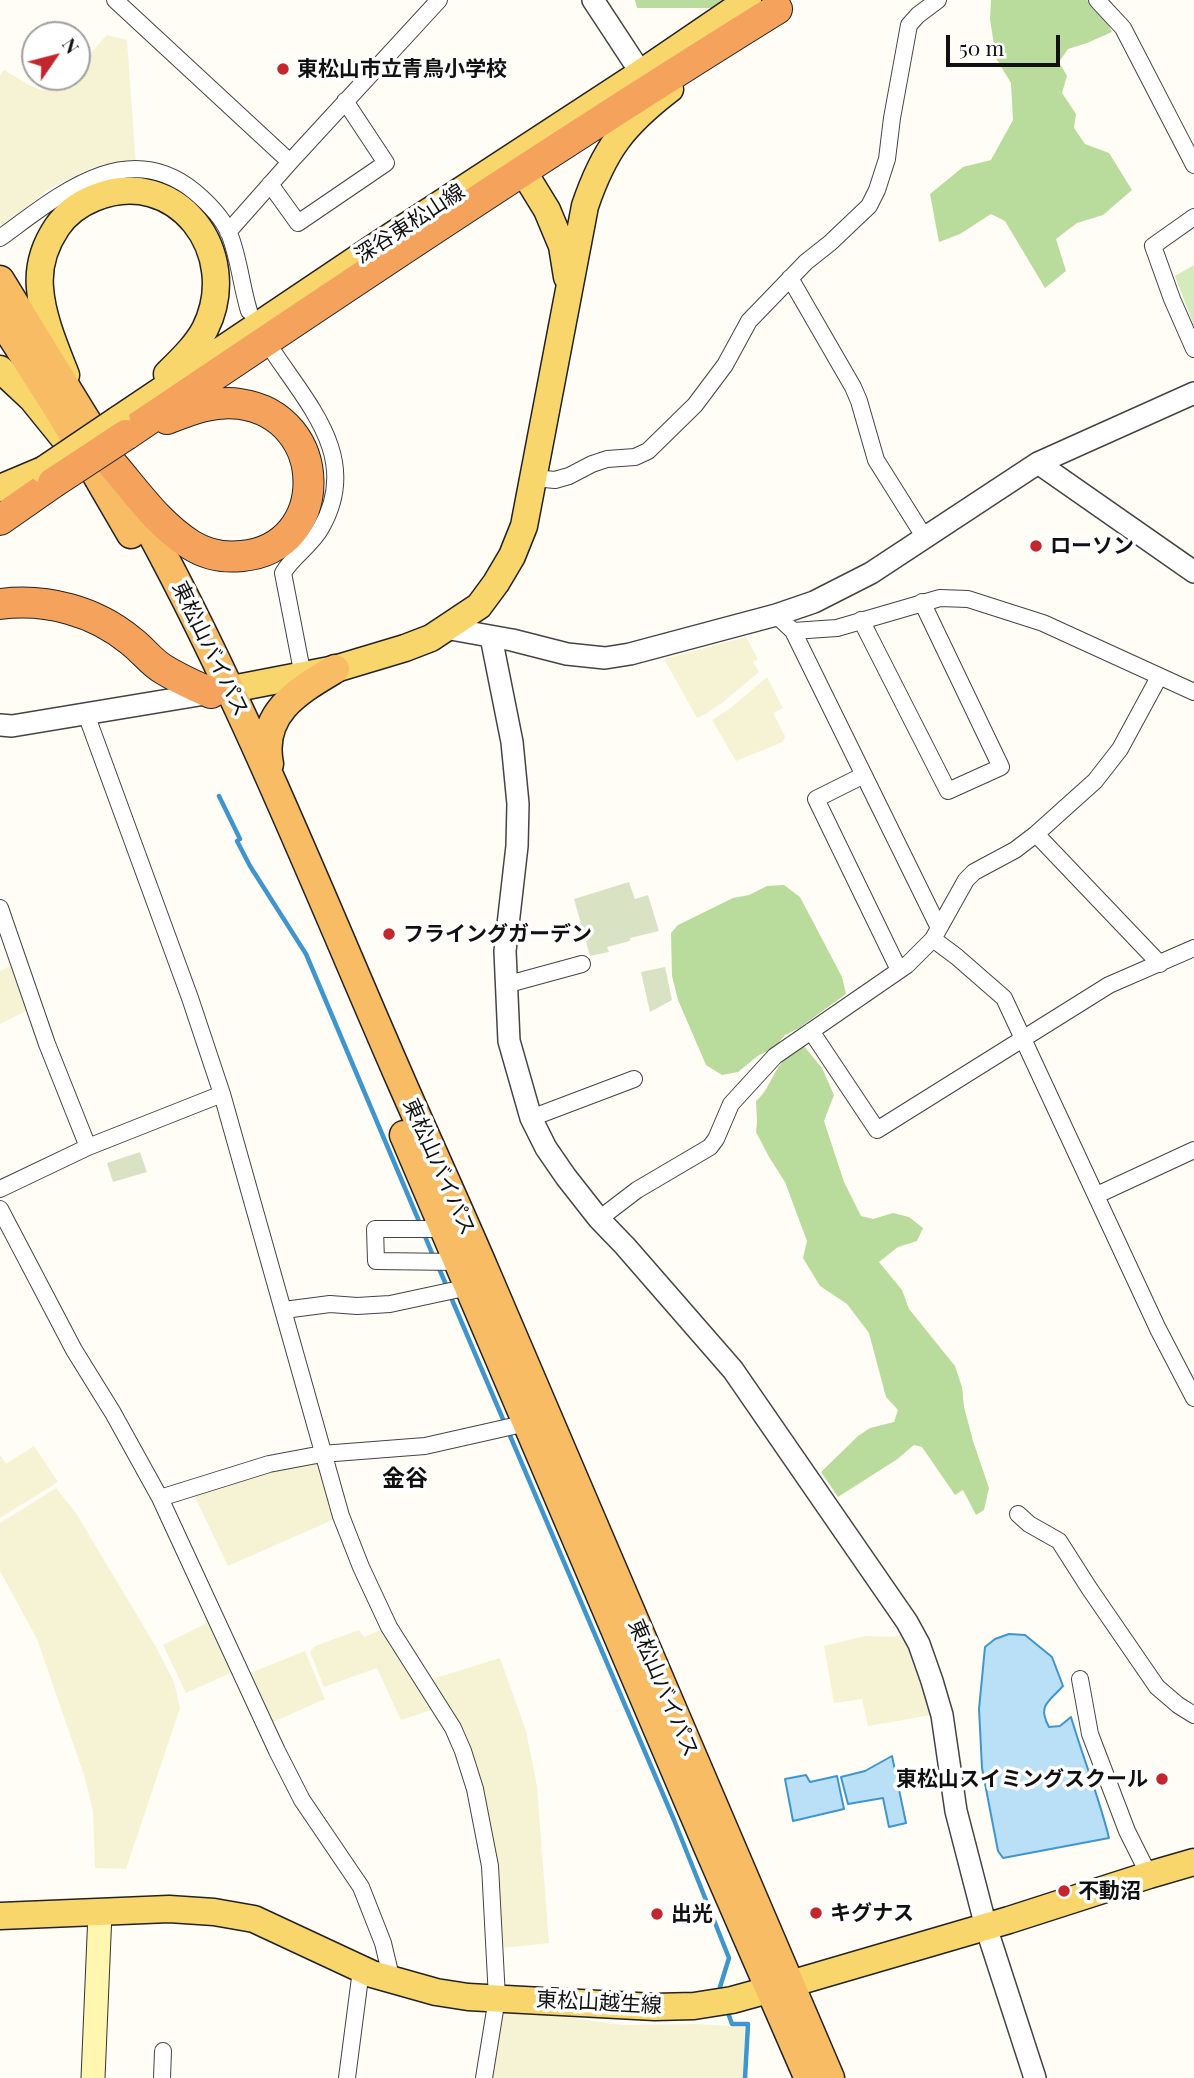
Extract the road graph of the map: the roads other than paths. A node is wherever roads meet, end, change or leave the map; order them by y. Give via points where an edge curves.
1 (115, 0) edge
2 (439, 0) edge
3 (748, 0) edge
4 (938, 0) edge
5 (1097, 0) edge
6 (602, 4) edge
7 (783, 4) edge
8 (641, 73) junction
9 (345, 101) junction
10 (290, 162) junction
11 (1194, 165) edge
12 (523, 171) junction
13 (270, 184) junction
14 (1194, 216) edge
15 (228, 232) junction
16 (0, 238) edge
17 (790, 278) junction
18 (0, 280) edge
19 (569, 289) junction
20 (249, 311) dead end
21 (0, 318) edge
22 (1194, 349) edge
23 (272, 350) dead end
24 (0, 369) edge
25 (1194, 393) edge
26 (74, 398) junction
27 (121, 427) junction
28 (1038, 463) junction
29 (48, 477) junction
30 (110, 478) junction
31 (534, 478) junction
32 (0, 488) edge
33 (0, 499) edge
34 (0, 520) edge
35 (925, 538) junction
36 (1194, 572) edge
37 (922, 603) junction
38 (0, 604) edge
39 (776, 615) junction
40 (861, 620) junction
41 (445, 628) junction
42 (793, 631) junction
43 (491, 637) junction
44 (335, 669) junction
45 (303, 676) junction
46 (1160, 677) junction
47 (221, 691) junction
48 (1194, 692) edge
49 (86, 714) junction
50 (4, 730) edge
51 (864, 775) junction
52 (271, 776) junction
53 (1036, 834) junction
54 (0, 908) edge
55 (936, 934) junction
56 (1194, 948) edge
57 (582, 964) dead end
58 (1160, 964) junction
59 (900, 970) junction
60 (505, 985) junction
61 (811, 1031) junction
62 (1023, 1040) junction
63 (634, 1079) dead end
64 (222, 1094) junction
65 (531, 1118) junction
66 (88, 1147) junction
67 (1194, 1150) edge
68 (0, 1189) edge
69 (1097, 1195) junction
70 (0, 1209) edge
71 (599, 1219) junction
72 (444, 1228) junction
73 (463, 1274) junction
74 (284, 1310) junction
75 (1194, 1398) edge
76 (527, 1423) junction
77 (322, 1454) junction
78 (160, 1498) junction
79 (1018, 1514) dead end
80 (1080, 1679) dead end
81 (1194, 1716) edge
82 (1194, 1862) edge
83 (1149, 1874) junction
84 (100, 1913) junction
85 (0, 1916) edge
86 (986, 1927) junction
87 (361, 1970) junction
88 (389, 1980) junction
89 (779, 1987) junction
90 (497, 1998) junction
91 (163, 2051) dead end
92 (93, 2078) edge
93 (162, 2078) edge
94 (346, 2078) edge
95 (484, 2078) edge
96 (809, 2078) edge
97 (830, 2078) edge
98 (1035, 2078) edge

1 - 10 street
2 - 9 street
3 - 8 main road, 深谷東松山線
4 - 17 street via 909,25 887,159 869,206
5 - 11 street via 1123,28
6 - 8 street
7 - 12 highway
7 - 19 main road via 661,96 612,146 585,206
8 - 27 main road, 深谷東松山線 via 376,246
9 - 10 street
9 - 13 street via 386,163 298,223
10 - 13 street
12 - 19 main road via 562,246
12 - 27 highway
13 - 15 street
14 - 22 street via 1153,246
15 - 16 street via 187,186 167,175 124,169 81,182
15 - 20 street
17 - 31 street via 749,321 725,365 695,405 648,451 607,459 555,480
17 - 35 street via 856,394 876,460
18 - 26 highway, 東松山バイパス
19 - 31 main road
21 - 30 highway, 東松山バイパス
23 - 45 street via 328,437 336,465 332,503 324,524 283,573
24 - 30 main road
25 - 28 street
26 - 27 main road via 40,287 48,240 63,219 83,203 106,193 153,194 193,220 207,239 216,286 204,330
26 - 30 highway, 東松山バイパス
27 - 29 highway, bridge
27 - 30 highway via 215,404 261,408 295,436 305,455 309,495 302,515 274,546 254,555 232,557 193,547
28 - 35 street
28 - 36 street
29 - 32 main road
29 - 33 highway
29 - 34 highway
30 - 47 highway, 東松山バイパス via 151,532
31 - 41 main road via 524,526 506,565 479,606
35 - 39 street via 851,584
37 - 40 street
37 - 40 street via 1001,767 948,791
37 - 46 street via 968,599 1043,623
38 - 47 highway via 41,604 102,621 184,682
39 - 42 street
39 - 43 street via 605,658
40 - 42 street via 837,628
41 - 43 street
41 - 44 main road via 405,648
42 - 51 street
43 - 60 street via 512,742 518,804
44 - 45 main road
44 - 52 highway via 302,688 278,714 269,737
45 - 47 main road
46 - 48 street
46 - 53 street via 1108,765
47 - 49 street
47 - 52 highway, 東松山バイパス
47 - 72 highway, 東松山バイパス via 255,785
49 - 50 street
49 - 64 street
51 - 55 street
51 - 59 street via 816,799
52 - 89 highway, 東松山バイパス via 485,1271
53 - 55 street via 966,880
53 - 58 street
54 - 66 street
55 - 59 street
55 - 62 street via 1004,998
56 - 58 street
57 - 60 street
58 - 62 street via 1109,985
59 - 61 street
60 - 65 street via 509,1041
61 - 62 street via 877,1130
61 - 71 street via 775,1056 739,1093 710,1147 637,1190
62 - 69 street
63 - 65 street
64 - 66 street
64 - 74 street
65 - 71 street via 546,1148
66 - 68 street
67 - 69 street
69 - 75 street
70 - 78 street via 74,1350
71 - 86 street via 733,1370 907,1622 942,1715 956,1811
72 - 73 highway, 東松山バイパス
72 - 73 street via 375,1230 376,1261
73 - 74 street via 390,1304
73 - 76 highway, 東松山バイパス
74 - 77 street
76 - 77 street via 425,1446
76 - 89 highway, 東松山バイパス
77 - 78 street via 269,1464
77 - 90 street via 361,1567 390,1627 463,1751 490,1866
78 - 88 street via 302,1800 361,1886 383,1943
79 - 81 street via 1059,1541 1157,1687
80 - 83 street via 1090,1734 1127,1831
82 - 83 main road, 東松山越生線
83 - 86 main road, 東松山越生線
84 - 85 main road, 東松山越生線
84 - 87 main road, 東松山越生線 via 180,1909 254,1919
84 - 92 main road
86 - 89 main road, 東松山越生線
86 - 98 street
87 - 88 main road, 東松山越生線
87 - 94 street
88 - 90 main road, 東松山越生線 via 446,1994
89 - 90 main road, 東松山越生線 via 694,2006
89 - 96 highway, 東松山バイパス
89 - 97 highway, 東松山バイパス
90 - 95 street
91 - 93 street

